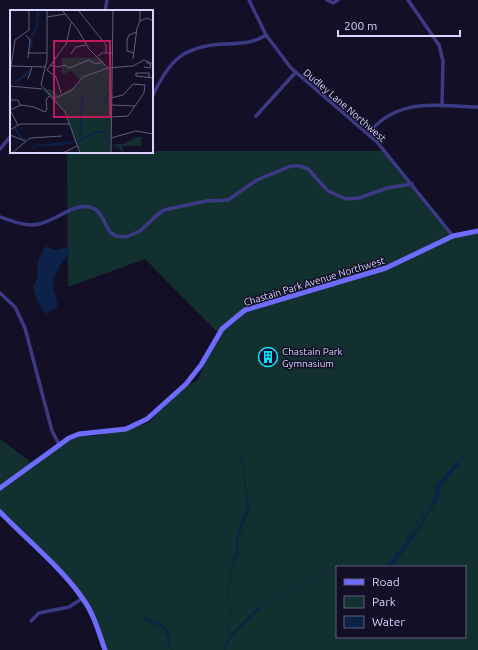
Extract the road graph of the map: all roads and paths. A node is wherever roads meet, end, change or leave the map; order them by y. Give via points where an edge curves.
1 (107, 0) edge
2 (248, 0) edge
3 (327, 0) edge
4 (338, 0) edge
5 (408, 0) edge
6 (105, 10) edge
7 (266, 35) junction
8 (296, 73) junction
9 (153, 95) edge
10 (442, 106) junction
11 (478, 107) edge
12 (256, 116) dead end
13 (368, 134) junction
14 (10, 137) edge
15 (0, 149) edge
16 (412, 184) junction
17 (0, 217) edge
18 (478, 231) edge
19 (453, 236) junction
20 (0, 293) edge
21 (60, 444) junction
22 (0, 488) edge
23 (0, 512) edge
24 (83, 598) junction
25 (30, 621) dead end
26 (105, 650) edge

1 - 6 street
2 - 7 street, Dudley Lane Northwest
3 - 4 street via 333,3
5 - 10 street via 441,49
7 - 8 street, Dudley Lane Northwest
7 - 9 street via 250,42 210,45 182,55 165,71
8 - 12 street
8 - 13 street, Dudley Lane Northwest
10 - 11 street
10 - 13 street via 415,106 399,110 382,119
13 - 16 street, Dudley Lane Northwest via 386,151
14 - 15 street
16 - 17 street via 346,199 328,192 308,169 291,166 257,180 228,200 206,201 164,210 140,231 121,237 111,233 101,214 89,207 79,207 38,224 23,224
16 - 19 street, Dudley Lane Northwest
18 - 19 street, Chastain Park Avenue Northwest
19 - 21 street, Chastain Park Avenue Northwest via 386,268 245,310 222,329 201,365 186,384 147,419 126,429 79,434
20 - 21 street via 15,307 25,328 52,431
21 - 22 street, Chastain Park Avenue Northwest
23 - 24 street
24 - 25 street via 70,607 39,613
24 - 26 street

